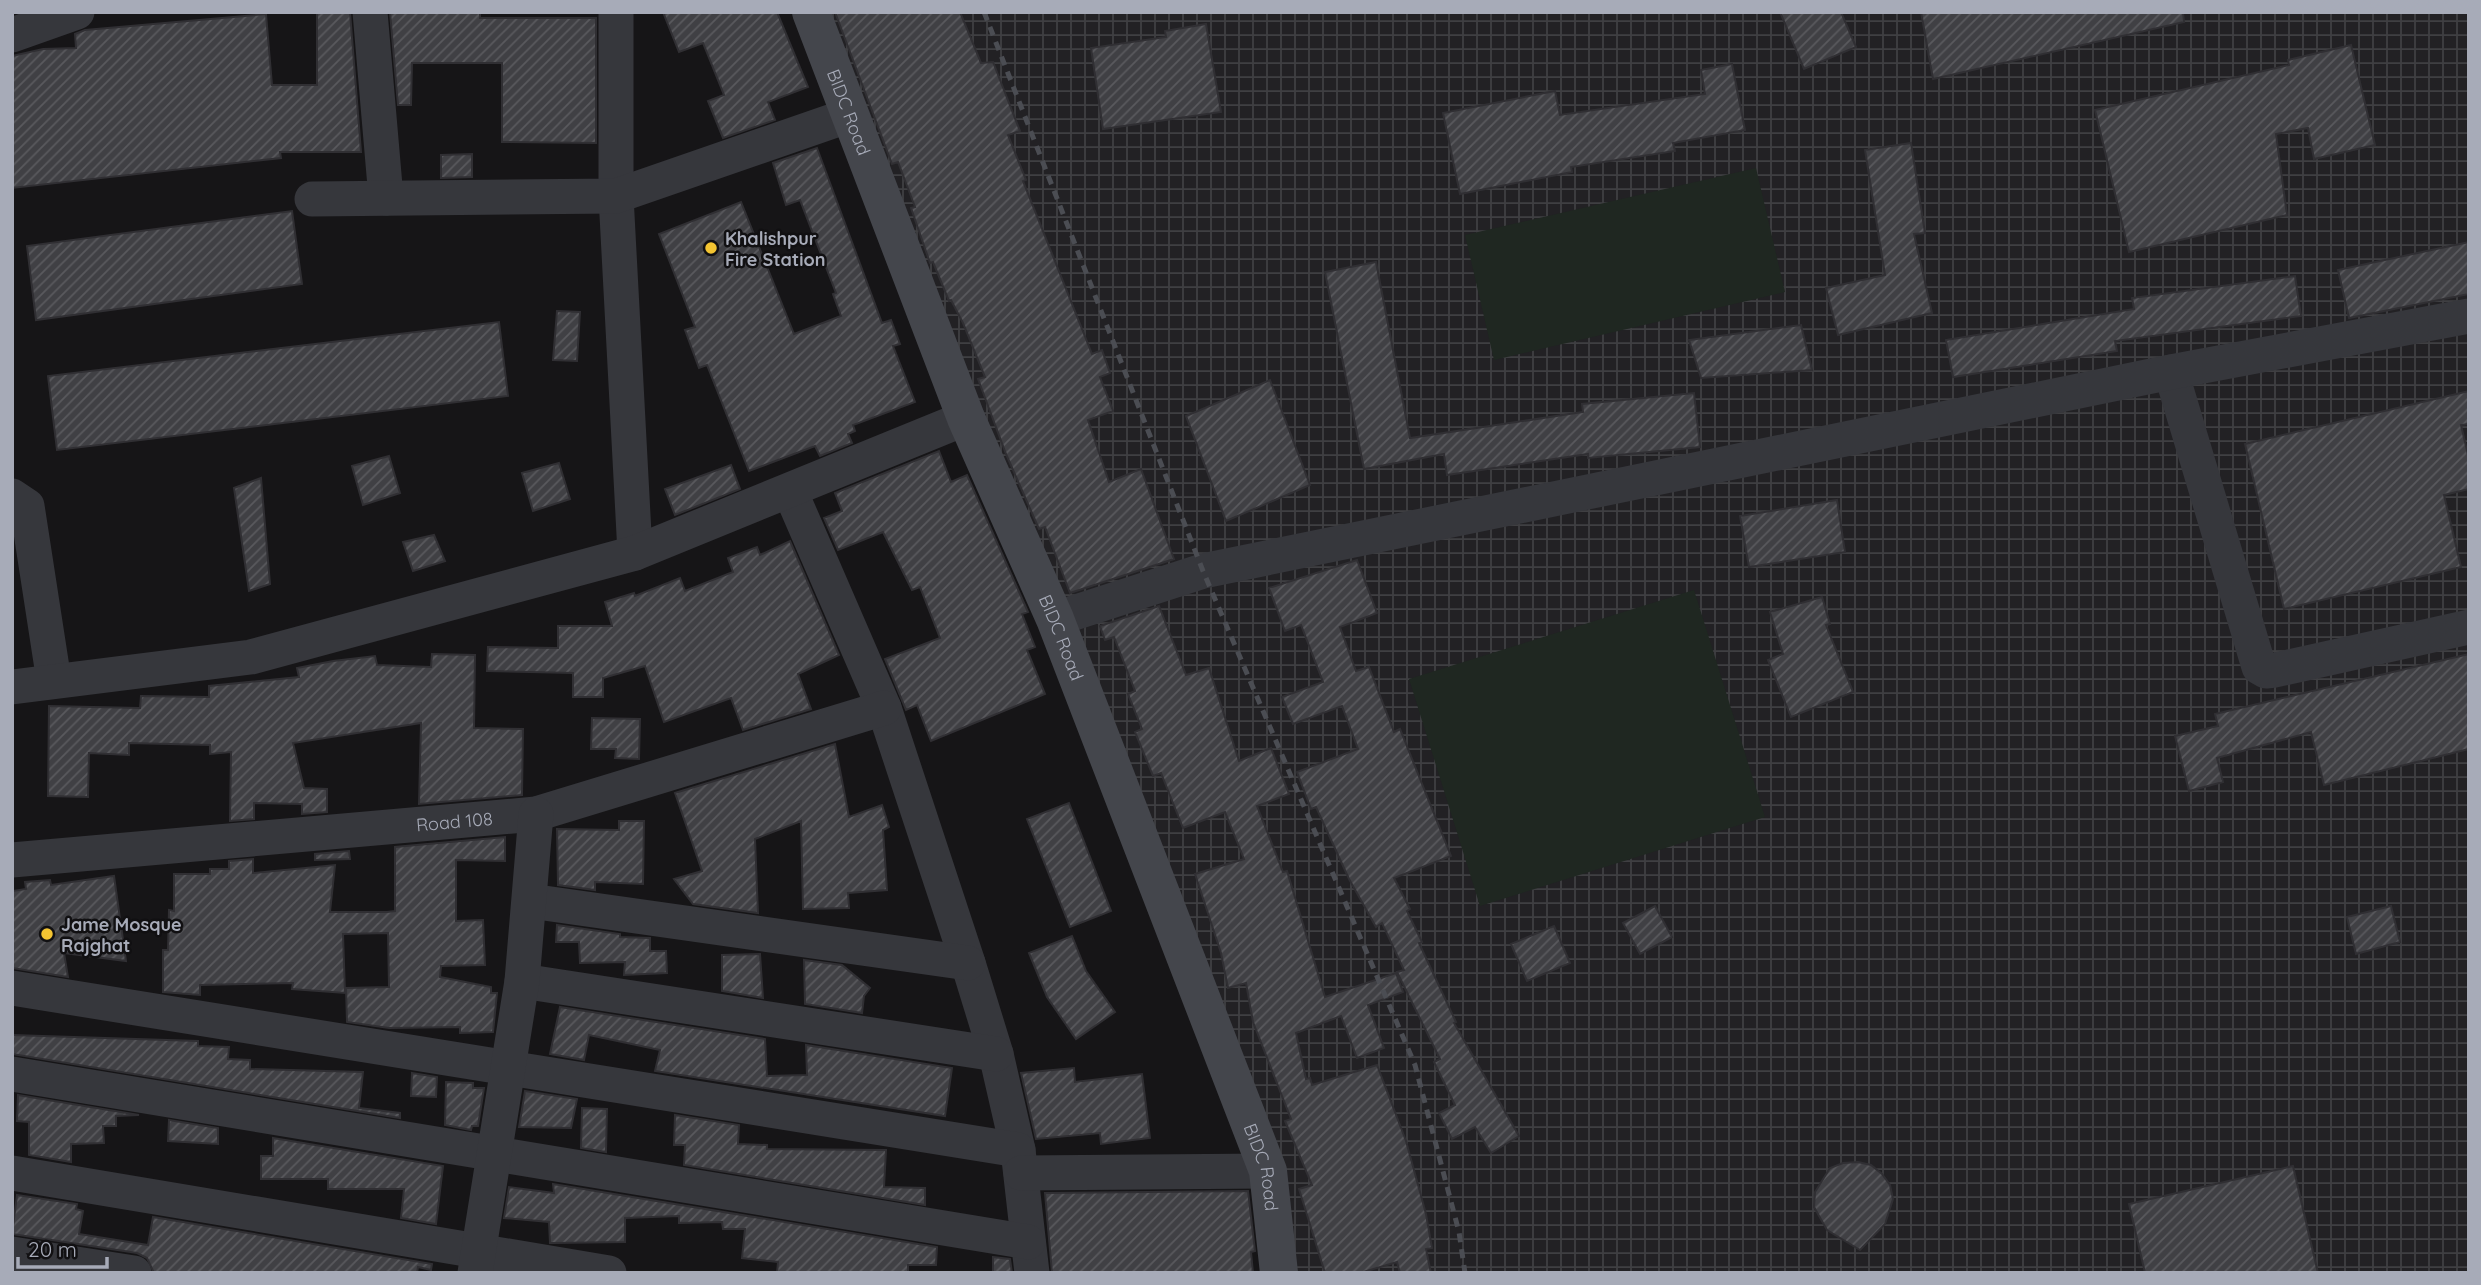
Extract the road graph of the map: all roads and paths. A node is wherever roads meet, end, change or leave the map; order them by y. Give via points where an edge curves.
1 (78, 12) edge
2 (370, 12) edge
3 (616, 12) edge
4 (811, 12) edge
5 (12, 35) edge
6 (850, 115) junction
7 (616, 196) junction
8 (386, 198) junction
9 (312, 199) dead end
10 (2469, 316) edge
11 (2171, 372) junction
12 (966, 418) junction
13 (790, 491) junction
14 (12, 496) edge
15 (635, 553) junction
16 (1055, 619) junction
17 (2469, 626) edge
18 (54, 681) junction
19 (12, 687) edge
20 (884, 708) junction
21 (536, 814) junction
22 (12, 860) edge
23 (530, 901) junction
24 (968, 963) junction
25 (522, 981) junction
26 (12, 988) edge
27 (996, 1054) junction
28 (508, 1067) junction
29 (12, 1074) edge
30 (494, 1153) junction
31 (1019, 1162) junction
32 (1268, 1171) junction
33 (12, 1172) edge
34 (12, 1254) edge
35 (1030, 1257) edge
36 (477, 1261) edge
37 (134, 1273) edge
38 (609, 1273) edge
39 (1279, 1273) edge

1 - 5 street
2 - 8 street
3 - 7 street
4 - 6 main road, BIDC Road
6 - 7 street
6 - 12 main road, BIDC Road
7 - 8 street
7 - 15 street
8 - 9 street
10 - 11 street
11 - 16 street via 1203,571
11 - 17 street via 2259,667 2275,670
12 - 13 street
12 - 16 main road, BIDC Road
13 - 15 street
13 - 20 street
14 - 18 street via 27,506
15 - 18 street via 251,657
16 - 32 main road, BIDC Road
18 - 19 street
20 - 21 street, Road 108
20 - 24 street
21 - 22 street, Road 108
21 - 23 street
23 - 24 street
23 - 25 street
24 - 27 street
25 - 27 street
25 - 28 street
26 - 28 street
27 - 31 street
28 - 30 street
28 - 31 street
29 - 30 street
30 - 35 street
30 - 36 street
31 - 32 street
31 - 35 street
32 - 39 main road, BIDC Road
33 - 36 street
34 - 37 street
36 - 38 street

